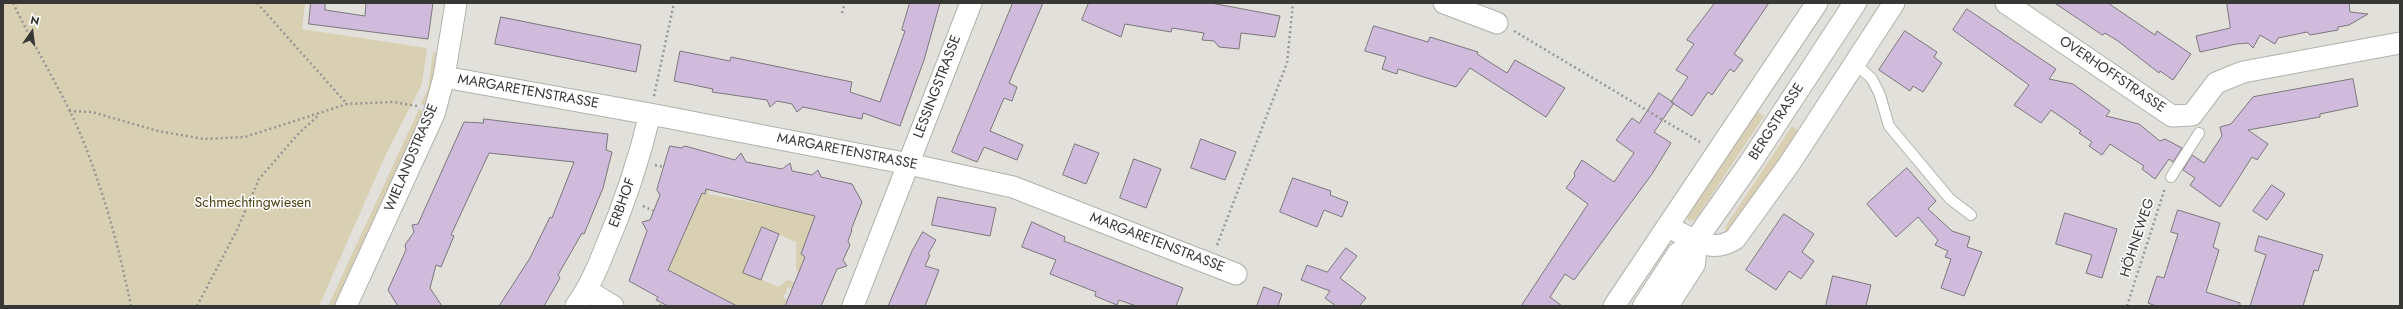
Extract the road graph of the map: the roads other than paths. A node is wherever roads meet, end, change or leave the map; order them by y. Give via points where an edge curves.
1 (456, 3) edge
2 (970, 3) edge
3 (1444, 3) edge
4 (1817, 3) edge
5 (1855, 3) edge
6 (1894, 3) edge
7 (2006, 3) edge
8 (1497, 23) road end
9 (2400, 43) edge
10 (1855, 62) junction
11 (444, 77) junction
12 (650, 114) junction
13 (2199, 133) dead end
14 (909, 164) junction
15 (2171, 177) road end
16 (1971, 215) dead end
17 (1668, 227) junction
18 (1696, 240) junction
19 (1236, 274) dead end
20 (582, 298) edge
21 (346, 306) edge
22 (613, 306) edge
23 (853, 306) edge
24 (1614, 306) edge
25 (1644, 306) edge
26 (1667, 306) edge

1 - 11 street, WIELANDSTRASSE
2 - 14 street, LESSINGSTRASSE
3 - 8 street
4 - 17 street
5 - 18 street, BERGSTRASSE
6 - 10 street
7 - 9 street, OVERHOFFSTRASSE via 2172,116 2192,115 2216,83 2243,72
10 - 16 lane via 1872,79 1889,126 1950,199
10 - 18 street via 1790,163 1736,239 1725,246 1710,247
11 - 12 street, MARGARETENSTRASSE
11 - 21 street, WIELANDSTRASSE via 434,114
12 - 14 street, MARGARETENSTRASSE
12 - 20 street, ERBHOF via 641,153 618,218
13 - 15 lane
14 - 19 street, MARGARETENSTRASSE via 1013,187
14 - 23 street, LESSINGSTRASSE
17 - 18 street
17 - 24 street
18 - 25 street, BERGSTRASSE via 1678,254
18 - 26 street via 1694,264
20 - 22 street, ERBHOF

